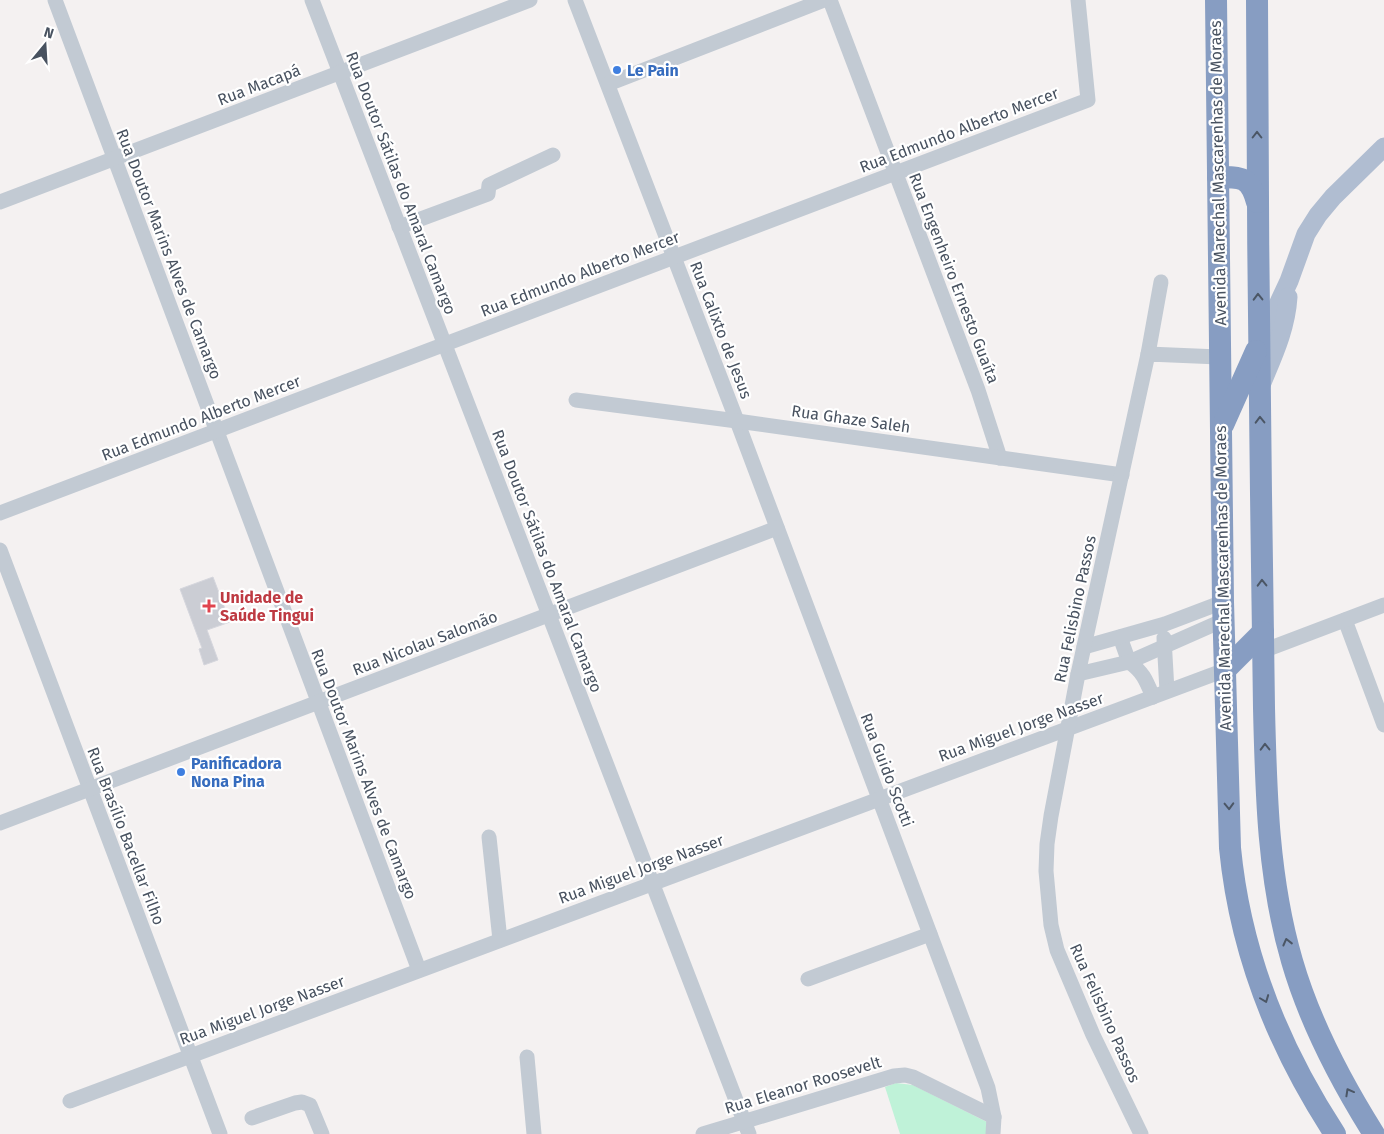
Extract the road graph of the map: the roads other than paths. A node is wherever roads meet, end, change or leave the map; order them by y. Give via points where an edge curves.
1 (55, 0) edge
2 (312, 0) edge
3 (530, 0) edge
4 (575, 0) edge
5 (824, 0) edge
6 (830, 0) edge
7 (1078, 0) edge
8 (1216, 0) edge
9 (1256, 0) edge
10 (340, 72) junction
11 (608, 84) junction
12 (1384, 147) edge
13 (553, 155) dead end
14 (1384, 157) edge
15 (114, 158) junction
16 (1363, 168) junction
17 (896, 173) junction
18 (1218, 177) junction
19 (0, 202) edge
20 (1257, 202) junction
21 (399, 227) junction
22 (674, 257) junction
23 (1289, 281) junction
24 (1161, 282) dead end
25 (444, 344) junction
26 (1259, 346) junction
27 (1148, 354) junction
28 (1220, 357) junction
29 (1260, 387) junction
30 (576, 400) dead end
31 (737, 421) junction
32 (217, 431) junction
33 (1220, 431) junction
34 (1000, 458) junction
35 (1122, 475) junction
36 (0, 513) edge
37 (778, 528) junction
38 (0, 550) edge
39 (1384, 605) edge
40 (1223, 611) junction
41 (549, 614) junction
42 (1345, 620) junction
43 (1165, 624) junction
44 (1120, 637) junction
45 (1263, 642) junction
46 (1084, 647) junction
47 (1163, 647) junction
48 (1128, 662) junction
49 (1225, 670) junction
50 (1078, 674) junction
51 (1160, 694) junction
52 (318, 702) junction
53 (1384, 726) edge
54 (1069, 728) junction
55 (1227, 760) junction
56 (1265, 771) junction
57 (90, 789) junction
58 (879, 799) junction
59 (0, 823) edge
60 (489, 837) dead end
61 (652, 884) junction
62 (930, 934) junction
63 (500, 940) junction
64 (419, 970) junction
65 (808, 979) dead end
66 (190, 1056) junction
67 (527, 1057) dead end
68 (70, 1101) dead end
69 (994, 1117) junction
70 (252, 1118) dead end
71 (746, 1128) edge
72 (220, 1134) edge
73 (322, 1134) edge
74 (534, 1134) edge
75 (703, 1134) edge
76 (993, 1134) edge
77 (1141, 1134) edge
78 (1335, 1134) edge
79 (1374, 1134) edge

1 - 15 street, Rua Doutor Marins Alves de Camargo
2 - 10 street, Rua Doutor Sátilas do Amaral Camargo
3 - 10 street, Rua Macapá
4 - 11 street, Rua Calixto de Jesus
5 - 11 street
6 - 17 street, Rua Engenheiro Ernesto Guaíta
7 - 17 street, Rua Edmundo Alberto Mercer via 1088,100
8 - 18 highway, Avenida Marechal Mascarenhas de Moraes
20 -> 9 highway
10 - 15 street, Rua Macapá
10 - 21 street, Rua Doutor Sátilas do Amaral Camargo
11 - 22 street, Rua Calixto de Jesus
12 - 16 main road
13 - 21 street via 489,185 488,194
14 - 16 street
15 - 19 street, Rua Macapá
15 - 32 street, Rua Doutor Marins Alves de Camargo
16 - 23 main road via 1318,215 1306,234
17 - 22 street, Rua Edmundo Alberto Mercer
17 - 34 street, Rua Engenheiro Ernesto Guaíta via 978,390
18 - 20 highway via 1234,177 1249,183 1254,188
18 - 28 highway, Avenida Marechal Mascarenhas de Moraes
26 -> 20 highway
21 - 25 street, Rua Doutor Sátilas do Amaral Camargo
22 - 25 street, Rua Edmundo Alberto Mercer
22 - 31 street, Rua Calixto de Jesus
23 - 26 main road
23 - 29 main road via 1283,329
24 - 27 street, Rua Felisbino Passos
25 - 32 street, Rua Edmundo Alberto Mercer
25 - 41 street, Rua Doutor Sátilas do Amaral Camargo
26 - 29 highway
26 - 33 highway
27 - 28 street
27 - 35 street, Rua Felisbino Passos
28 - 33 highway, Avenida Marechal Mascarenhas de Moraes
45 -> 29 highway
30 - 31 street, Rua Ghaze Saleh
31 - 34 street, Rua Ghaze Saleh
31 - 37 street, Rua Guido Scotti
32 - 36 street, Rua Edmundo Alberto Mercer
32 - 52 street, Rua Doutor Marins Alves de Camargo
33 - 40 highway, Avenida Marechal Mascarenhas de Moraes
34 - 35 street, Rua Ghaze Saleh
35 - 46 street, Rua Felisbino Passos
37 - 41 street, Rua Nicolau Salomão
37 - 58 street, Rua Guido Scotti
38 - 57 street, Rua Brasílio Bacellar Filho
39 - 42 street
40 - 43 street
40 - 47 street
40 - 49 highway, Avenida Marechal Mascarenhas de Moraes
41 - 52 street, Rua Nicolau Salomão
41 - 61 street, Rua Doutor Sátilas do Amaral Camargo
42 - 45 street
42 - 53 street
43 - 44 street
43 - 47 street
44 - 46 street
44 - 48 street
45 - 49 highway
56 -> 45 highway
46 - 50 street, Rua Felisbino Passos
47 - 48 street
47 - 51 street
48 - 50 street
48 - 51 street
49 - 51 street, Rua Miguel Jorge Nasser
49 - 55 highway, Avenida Marechal Mascarenhas de Moraes
50 - 54 street, Rua Felisbino Passos
51 - 54 street, Rua Miguel Jorge Nasser
52 - 57 street, Rua Nicolau Salomão
52 - 64 street, Rua Doutor Marins Alves de Camargo
54 - 58 street, Rua Miguel Jorge Nasser
54 - 77 street, Rua Felisbino Passos via 1047,844 1051,925 1068,977
55 - 56 highway via 1253,771
55 -> 78 highway, Avenida Marechal Mascarenhas de Moraes via 1233,878 1252,961 1295,1068
79 -> 56 highway via 1336,1070 1292,962 1274,878
57 - 59 street, Rua Nicolau Salomão
57 - 66 street, Rua Brasílio Bacellar Filho
58 - 61 street, Rua Miguel Jorge Nasser
58 - 62 street, Rua Guido Scotti
60 - 63 street
61 - 63 street, Rua Miguel Jorge Nasser
61 - 71 street, Rua Doutor Sátilas do Amaral Camargo
62 - 65 street
62 - 69 street, Rua Guido Scotti via 988,1088
63 - 64 street, Rua Miguel Jorge Nasser
64 - 66 street, Rua Miguel Jorge Nasser
66 - 68 street, Rua Miguel Jorge Nasser
66 - 72 street, Rua Brasílio Bacellar Filho
67 - 74 street
69 - 71 street, Rua Eleanor Roosevelt via 905,1075 894,1076
69 - 76 street, Rua Guido Scotti
70 - 73 street via 302,1102 310,1105
71 - 75 street, Rua Eleanor Roosevelt

